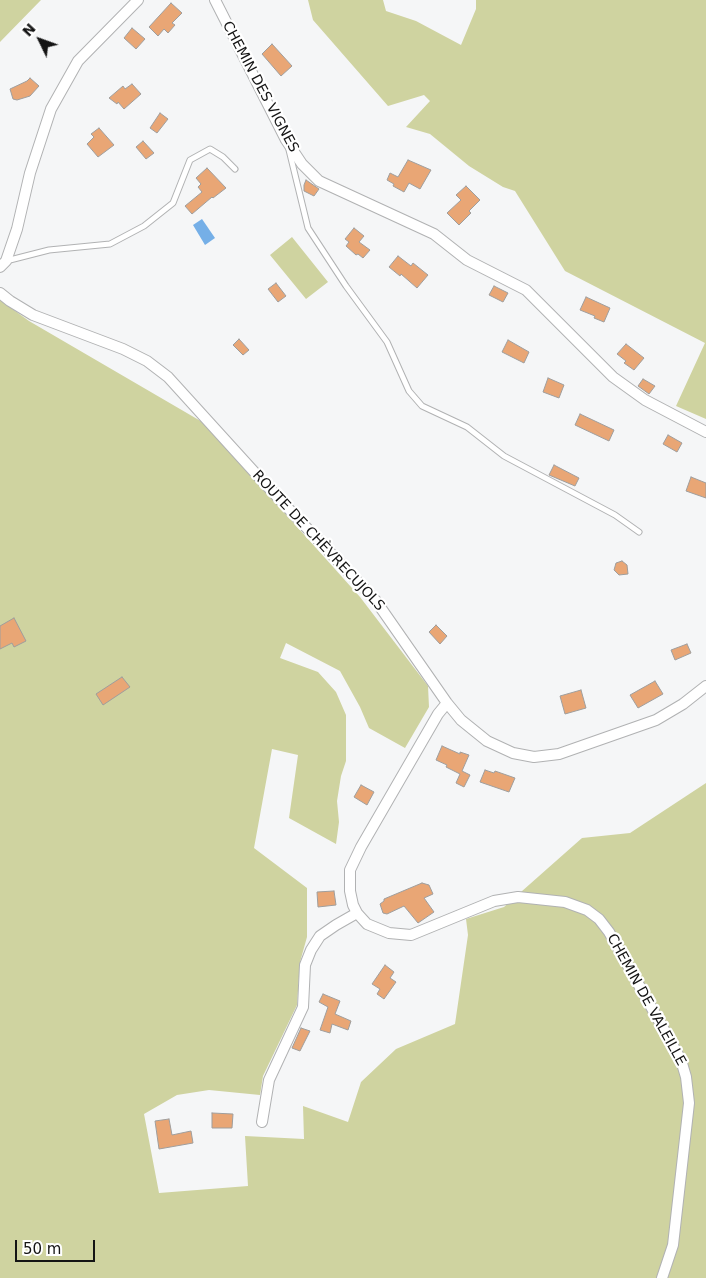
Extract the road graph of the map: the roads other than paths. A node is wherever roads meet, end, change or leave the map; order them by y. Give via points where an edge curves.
1 (138, 0) edge
2 (214, 0) edge
3 (286, 140) junction
4 (234, 168) dead end
5 (3, 264) edge
6 (0, 293) edge
7 (706, 432) edge
8 (639, 532) dead end
9 (706, 686) edge
10 (447, 703) junction
11 (357, 913) junction
12 (262, 1122) dead end
13 (662, 1278) edge

1 - 5 street via 78,61 50,109 17,229
2 - 3 street, CHEMIN DES VIGNES
3 - 7 street, CHEMIN DES VIGNES via 302,164 319,181 434,234 467,260 526,290 613,377 646,400
3 - 8 lane via 308,228 387,342 408,391 422,406 467,427 504,456 615,514
4 - 5 lane via 210,149 190,160 173,203 144,226 110,244 49,250
6 - 10 street, ROUTE DE CHÈVRECUJOLS via 34,315 147,360 168,377 376,601
9 - 10 street, ROUTE DE CHÈVRECUJOLS via 656,720 559,754 534,757 513,753 487,741 461,720
10 - 11 street via 350,870 350,891
11 - 12 street via 320,936 311,950 305,965 303,1008 269,1080
11 - 13 street, CHEMIN DE VALEILLE via 367,924 389,933 411,935 494,902 518,898 565,902 587,910 599,919 681,1060 686,1077 689,1103 673,1245

